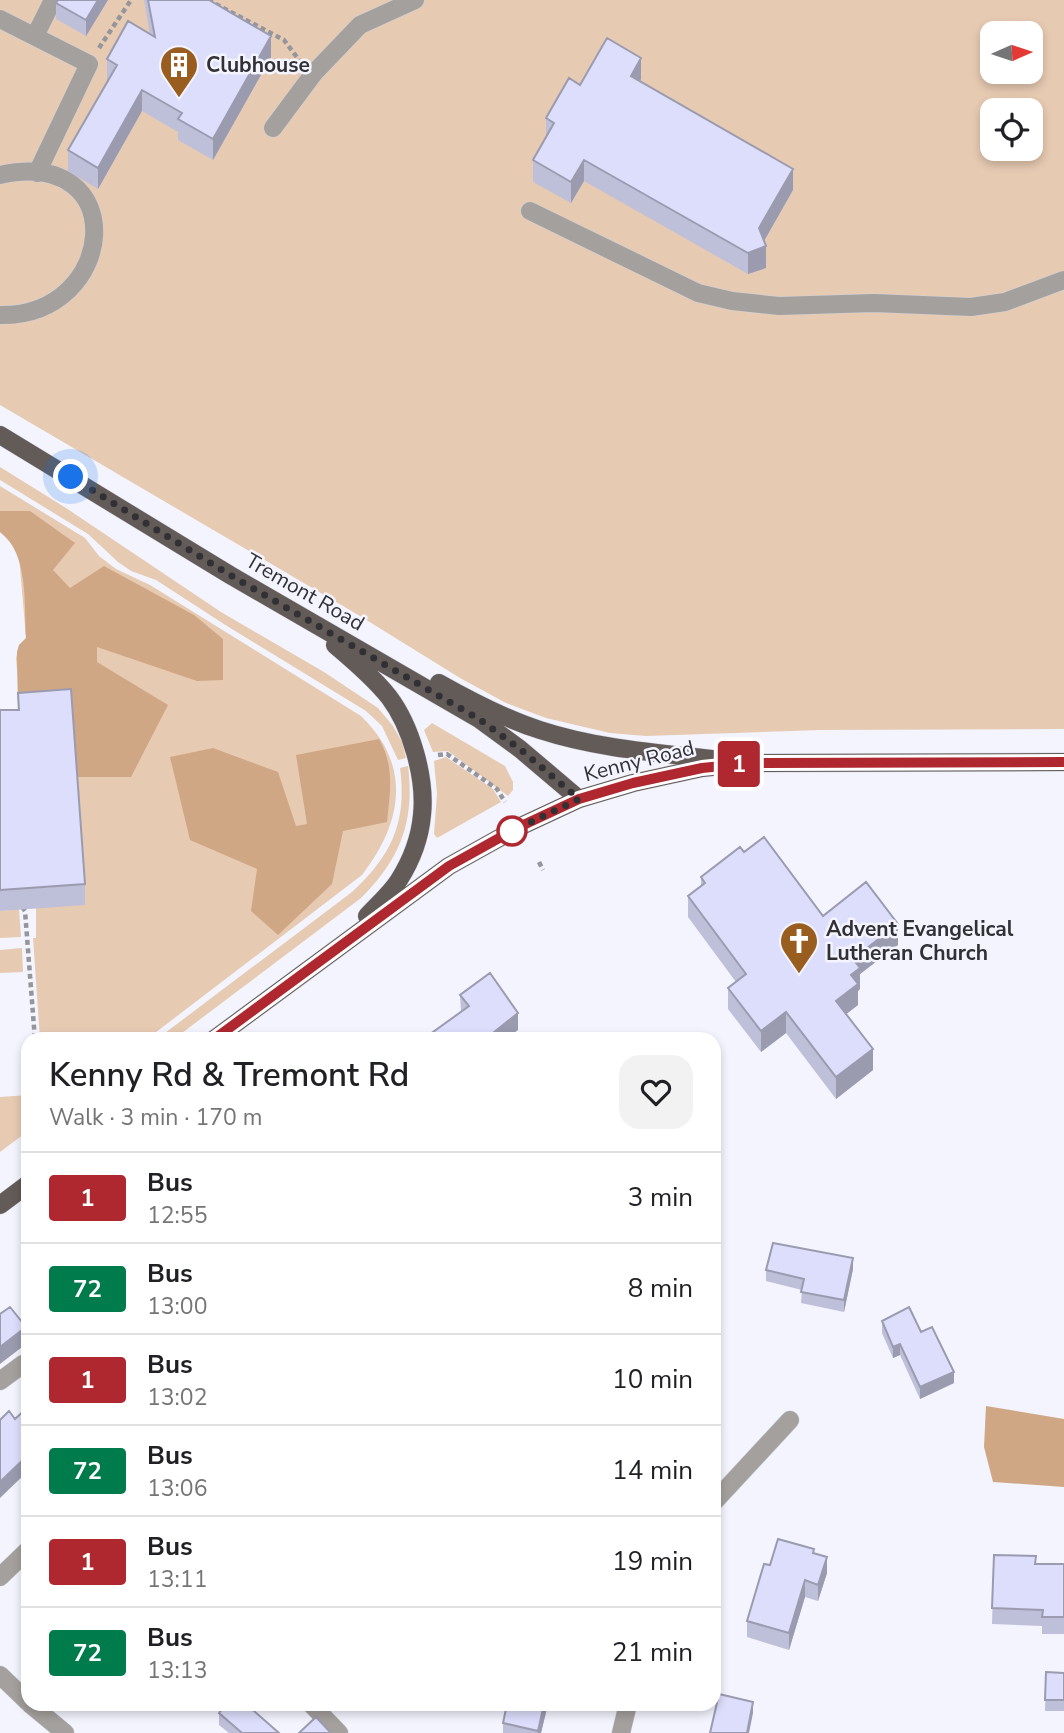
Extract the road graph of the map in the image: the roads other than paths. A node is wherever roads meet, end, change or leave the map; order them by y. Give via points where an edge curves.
1 (53, 0) edge
2 (415, 0) edge
3 (0, 19) edge
4 (35, 36) junction
5 (273, 128) dead end
6 (37, 173) junction
7 (0, 175) edge
8 (530, 211) dead end
9 (1064, 280) edge
10 (0, 316) edge
11 (0, 435) edge
12 (273, 598) junction
13 (294, 612) junction
14 (1064, 762) edge
15 (751, 763) junction
16 (579, 799) junction
17 (340, 945) junction
18 (224, 1032) edge
19 (21, 1189) edge
20 (0, 1205) edge
21 (21, 1365) edge
22 (0, 1381) edge
23 (790, 1420) dead end
24 (721, 1494) edge
25 (21, 1557) edge
26 (0, 1577) edge
27 (0, 1675) edge
28 (21, 1695) edge
29 (39, 1711) edge
30 (318, 1711) edge
31 (626, 1711) edge
32 (65, 1733) edge
33 (339, 1733) edge
34 (621, 1733) edge

1 - 4 street
2 - 5 street via 360,24 314,73
3 - 4 street
4 - 6 street via 89,64
6 - 7 street
6 - 10 street via 67,181 83,193 96,228 94,246 74,285 60,297 39,308
8 - 9 street via 698,293 732,301 779,306 971,307 1005,302
11 - 12 main road, Tremont Road
12 - 13 main road, Tremont Road
12 - 15 main road via 307,609 447,688 541,731 629,749
13 - 16 main road, Tremont Road via 479,719
13 - 17 main road via 353,660 389,697 405,723 417,760 423,814 415,846 398,882
14 - 15 main road, Kenny Road
15 - 16 main road, Kenny Road via 702,768
16 - 17 main road, Kenny Road via 449,866
17 - 18 main road, Kenny Road
19 - 20 main road
21 - 22 street
23 - 24 street
25 - 26 street
27 - 28 street
29 - 32 street
30 - 33 street
31 - 34 street

